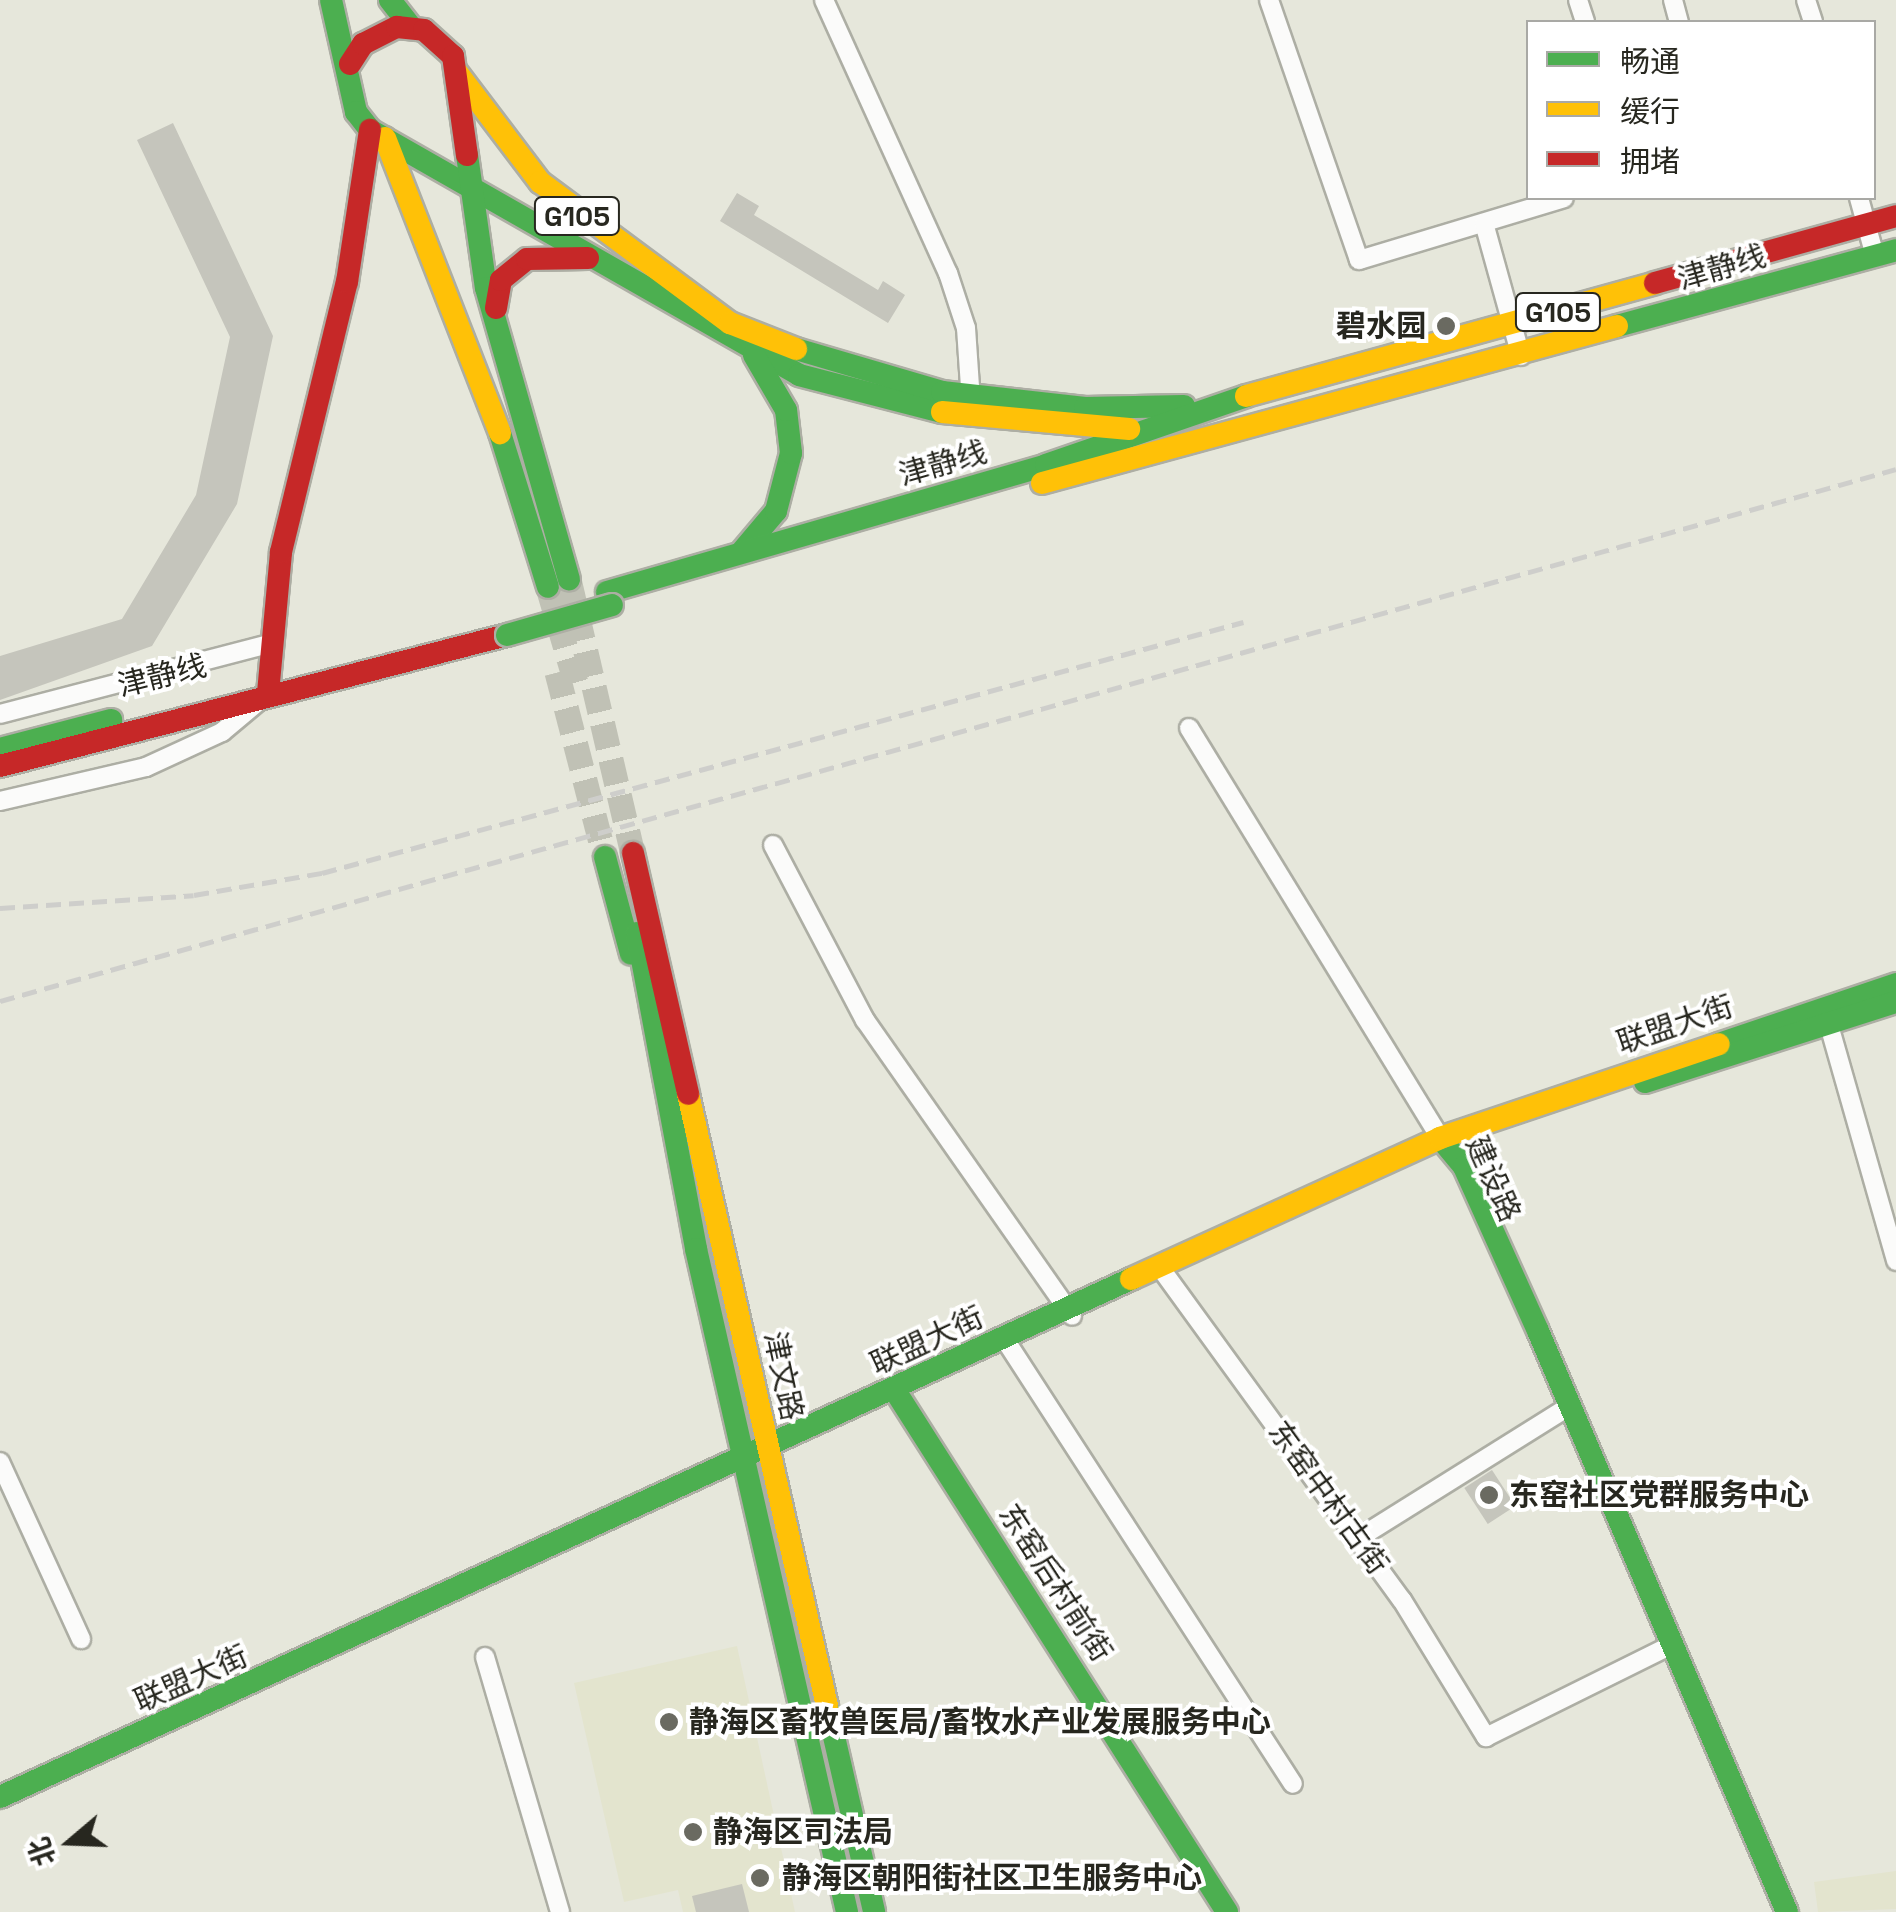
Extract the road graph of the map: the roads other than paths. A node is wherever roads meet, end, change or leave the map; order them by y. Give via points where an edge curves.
1 (331, 0) edge
2 (390, 0) edge
3 (824, 0) edge
4 (1270, 0) edge
5 (412, 27) junction
6 (350, 64) junction
7 (458, 74) junction
8 (377, 134) junction
9 (470, 187) junction
10 (1558, 200) edge
11 (1860, 200) edge
12 (1896, 216) edge
13 (1484, 223) junction
14 (1866, 224) junction
15 (1885, 253) edge
16 (607, 262) junction
17 (730, 323) junction
18 (1513, 324) junction
19 (496, 333) junction
20 (753, 354) junction
21 (1522, 356) junction
22 (1220, 403) junction
23 (970, 407) junction
24 (1147, 429) junction
25 (1229, 430) junction
26 (738, 554) junction
27 (610, 598) junction
28 (273, 643) junction
29 (269, 686) junction
30 (0, 714) edge
31 (1189, 728) dead end
32 (0, 749) edge
33 (0, 766) edge
34 (0, 802) edge
35 (773, 845) dead end
36 (1896, 984) edge
37 (1896, 1002) edge
38 (1826, 1015) junction
39 (1445, 1144) junction
40 (1896, 1261) edge
41 (1162, 1270) junction
42 (1070, 1313) junction
43 (1007, 1342) junction
44 (897, 1394) junction
45 (1566, 1408) junction
46 (769, 1456) junction
47 (0, 1462) edge
48 (744, 1468) junction
49 (1357, 1539) junction
50 (81, 1639) dead end
51 (1667, 1647) junction
52 (485, 1657) dead end
53 (1293, 1784) dead end
54 (0, 1797) edge
55 (0, 1806) edge
56 (560, 1912) edge
57 (846, 1912) edge
58 (874, 1912) edge
59 (1227, 1912) edge
60 (1776, 1912) edge
61 (1786, 1912) edge

1 - 6 main road
2 - 5 main road
3 - 23 street via 948,273 966,328
4 - 13 street via 1359,260
5 - 6 main road via 379,32
5 - 7 main road via 442,41
6 - 8 main road via 356,112
7 - 9 main road
7 - 17 main road, G105 via 540,182
8 - 9 main road
8 - 19 main road via 470,338 550,585
8 - 28 main road via 280,552
9 - 16 main road
9 - 19 main road
10 - 13 street
11 - 14 street
12 - 14 main road, 津静线 / G105
13 - 18 street
14 - 15 street
14 - 18 main road, 津静线 / G105
15 - 21 main road, 津静线 / G105
16 - 19 main road via 558,252 511,268 495,300
16 - 20 main road
17 - 20 main road
17 - 23 main road, G105
18 - 21 street
18 - 22 main road, 津静线 / G105
20 - 23 main road via 844,392
20 - 26 main road via 786,410 792,453 776,511
21 - 25 main road, 津静线 / G105
22 - 23 main road, G105
22 - 24 main road, 津静线
23 - 24 main road
24 - 25 main road
24 - 26 main road, 津静线
25 - 27 main road, 津静线
26 - 27 main road, 津静线
27 - 29 main road, 津静线
28 - 29 main road
28 - 30 street
29 - 32 main road, 津静线
29 - 33 main road, 津静线
29 - 34 street via 222,732 146,767
31 - 39 street
35 - 42 street via 865,1020
36 - 38 main road
37 - 38 main road
38 - 39 main road
38 - 40 street
39 - 41 main road
39 - 45 main road, 建设路
41 - 42 main road, 联盟大街
41 - 49 street, 东窑中村古街
42 - 43 main road, 联盟大街
43 - 44 main road, 联盟大街
43 - 53 street
44 - 46 main road, 联盟大街
44 - 59 main road, 东窑后村前街
45 - 49 street
45 - 51 main road, 建设路
46 - 48 main road, 联盟大街
46 - 48 main road, 津文路 via 689,1081 687,1029 626,854 643,988
46 - 58 main road, 津文路
47 - 50 street
48 - 54 main road, 联盟大街
48 - 55 main road
48 - 57 main road, 津文路
49 - 51 street, 东窑中村古街 via 1486,1737
51 - 60 main road, 建设路
51 - 61 main road, 建设路
52 - 56 street

